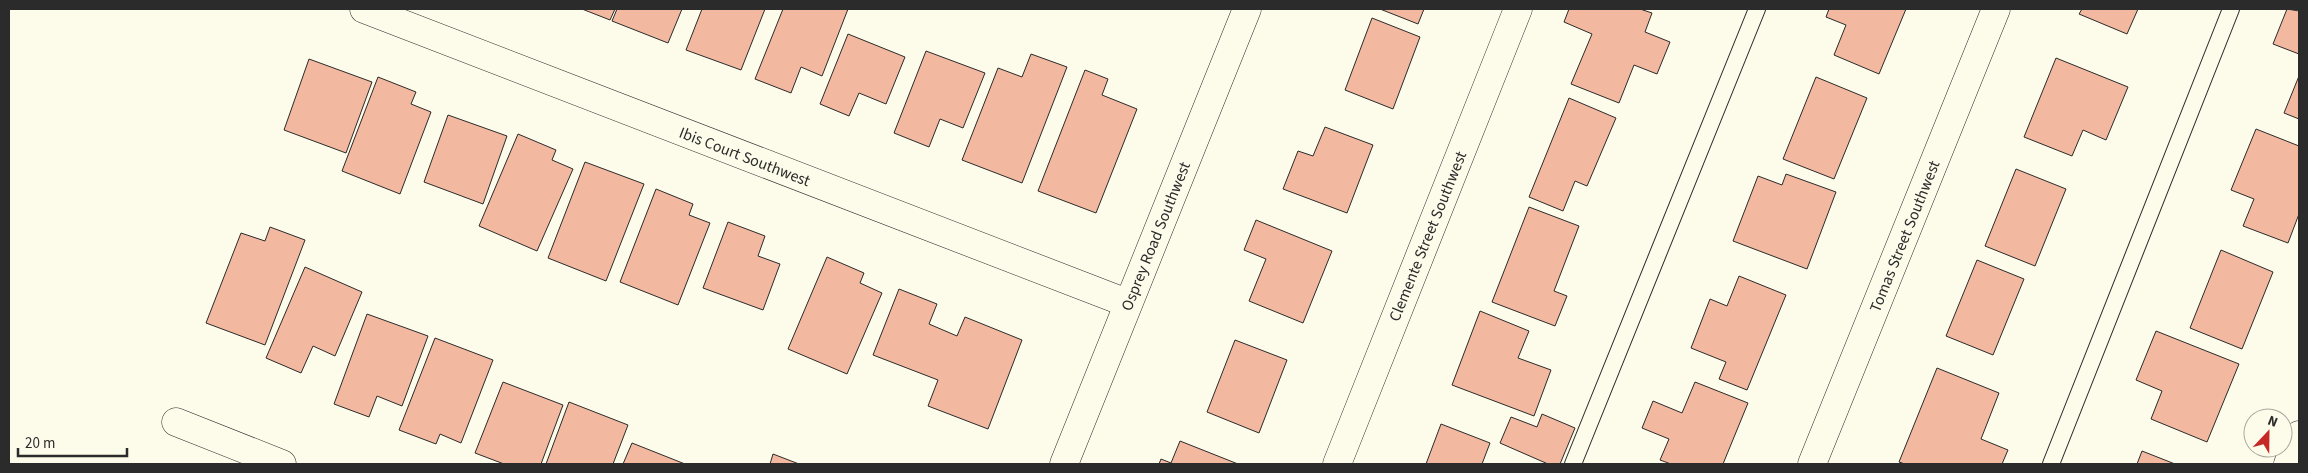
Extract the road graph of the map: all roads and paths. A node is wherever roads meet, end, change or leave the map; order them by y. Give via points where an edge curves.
1 (364, 9) edge
2 (1248, 9) edge
3 (1518, 9) edge
4 (1757, 9) edge
5 (1996, 9) edge
6 (2231, 9) edge
7 (1127, 303) junction
8 (176, 422) dead end
9 (2299, 435) edge
10 (282, 464) edge
11 (1064, 464) edge
12 (1337, 464) edge
13 (1573, 464) edge
14 (1812, 464) edge
15 (2051, 464) edge
16 (2288, 464) edge

1 - 7 street, Ibis Court Southwest
2 - 7 street, Osprey Road Southwest
3 - 12 street, Clemente Street Southwest
4 - 13 lane
5 - 14 street, Tomas Street Southwest
6 - 15 lane
7 - 11 street, Osprey Road Southwest
8 - 10 street
9 - 16 street

